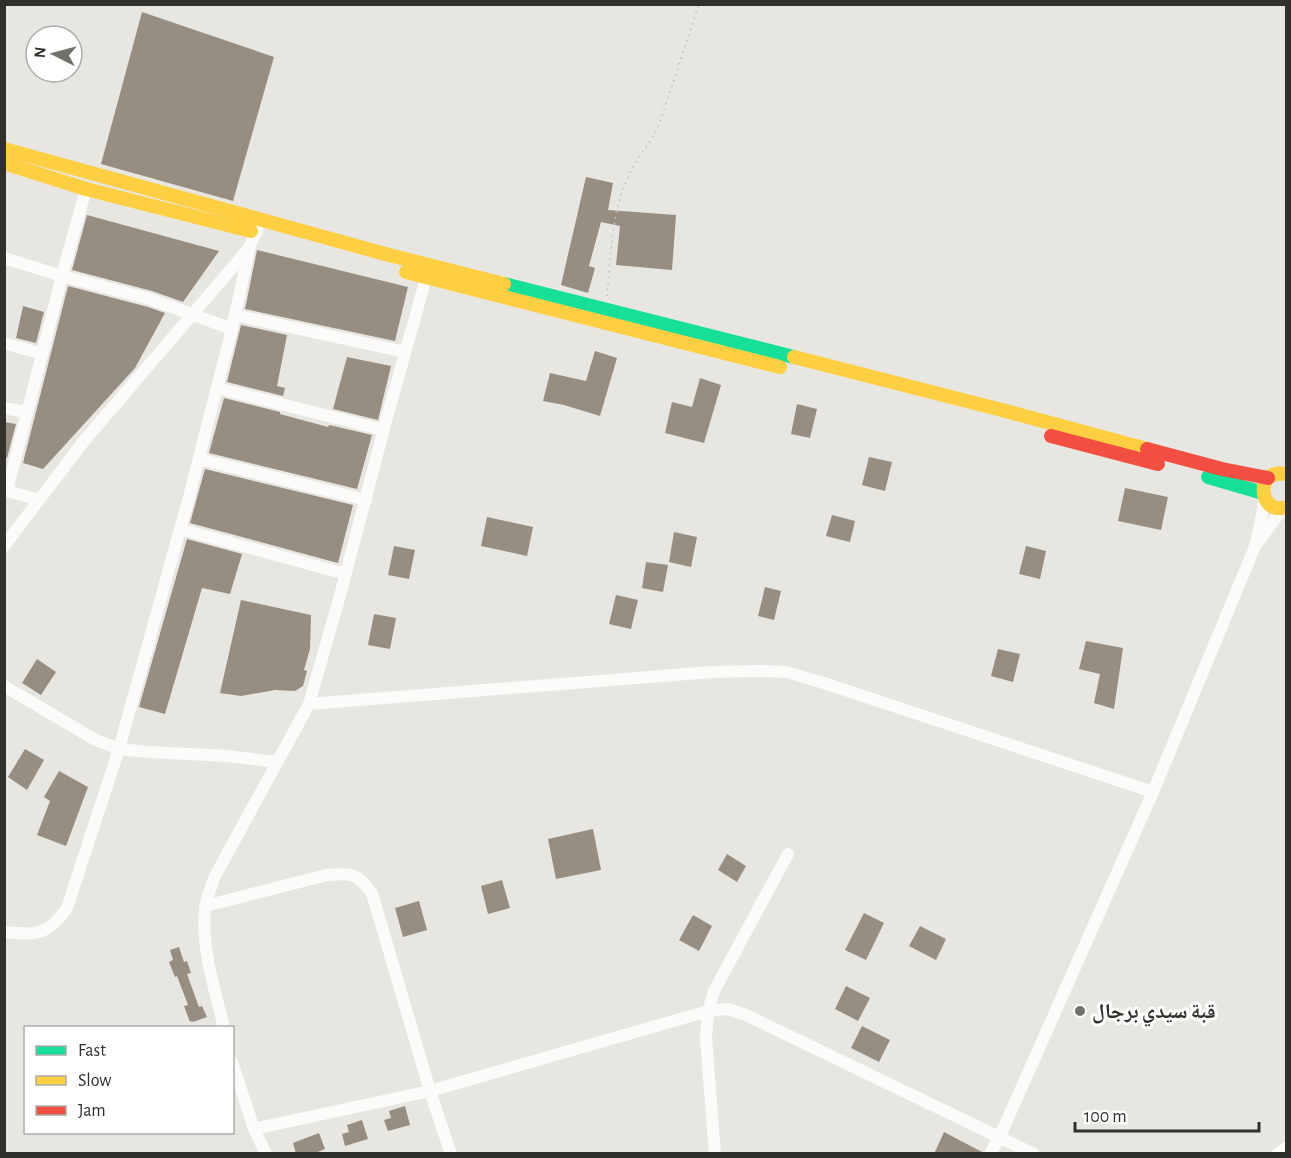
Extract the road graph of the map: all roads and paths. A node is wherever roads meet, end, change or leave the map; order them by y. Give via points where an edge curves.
1 (699, 4) edge
2 (4, 148) edge
3 (4, 163) edge
4 (86, 189) junction
5 (259, 227) junction
6 (250, 246) junction
7 (4, 258) edge
8 (428, 271) junction
9 (62, 276) junction
10 (606, 310) junction
11 (192, 313) junction
12 (235, 315) junction
13 (232, 329) junction
14 (4, 343) edge
15 (405, 352) junction
16 (42, 354) junction
17 (217, 388) junction
18 (4, 408) edge
19 (27, 412) junction
20 (384, 430) junction
21 (198, 459) junction
22 (1287, 474) edge
23 (1268, 478) junction
24 (6, 491) edge
25 (1264, 496) junction
26 (39, 500) junction
27 (366, 500) junction
28 (1285, 508) edge
29 (180, 529) junction
30 (1256, 544) junction
31 (4, 546) edge
32 (346, 574) junction
33 (4, 686) edge
34 (309, 704) junction
35 (119, 748) junction
36 (276, 762) junction
37 (1153, 792) junction
38 (788, 854) dead end
39 (206, 906) junction
40 (4, 932) edge
41 (708, 1011) junction
42 (224, 1026) edge
43 (234, 1068) edge
44 (430, 1091) junction
45 (254, 1130) junction
46 (1000, 1136) junction
47 (1287, 1148) edge
48 (266, 1154) edge
49 (451, 1154) edge
50 (715, 1154) edge
51 (990, 1154) edge
52 (1034, 1154) edge
53 (1277, 1154) edge

1 - 10 path via 659,125 629,173 615,214
2 - 5 main road
3 - 4 main road
4 - 5 main road
4 - 9 street
5 - 6 street
5 - 8 main road
6 - 11 street
6 - 12 street
7 - 9 street
8 - 10 main road
8 - 15 street
8 - 25 main road via 1219,480
9 - 11 street
9 - 16 street
10 - 23 main road
11 - 13 street
11 - 26 street
12 - 13 street
12 - 15 street
13 - 17 street
14 - 16 street
15 - 20 street
16 - 19 street
17 - 20 street
17 - 21 street
18 - 19 street
19 - 24 street
20 - 27 street
21 - 27 street
21 - 29 street
22 - 23 main road
23 - 25 main road
24 - 26 street
25 - 28 main road via 1271,506
25 - 30 street
26 - 31 street
27 - 32 street
28 - 30 street
29 - 32 street
29 - 35 street
30 - 37 street
32 - 34 street
33 - 35 street via 94,739
34 - 36 street
34 - 37 street via 712,672 786,672
35 - 36 street
35 - 40 street via 67,908 44,931
36 - 39 street via 214,878
37 - 46 street
38 - 41 street via 714,991
39 - 42 street via 204,933
39 - 44 street via 327,875 346,873 362,879 372,893
41 - 44 street
41 - 46 street via 728,1009 746,1015
41 - 50 street via 706,1038
43 - 45 street
44 - 45 street
44 - 49 street
45 - 48 street
46 - 51 street
46 - 52 street
47 - 53 street

